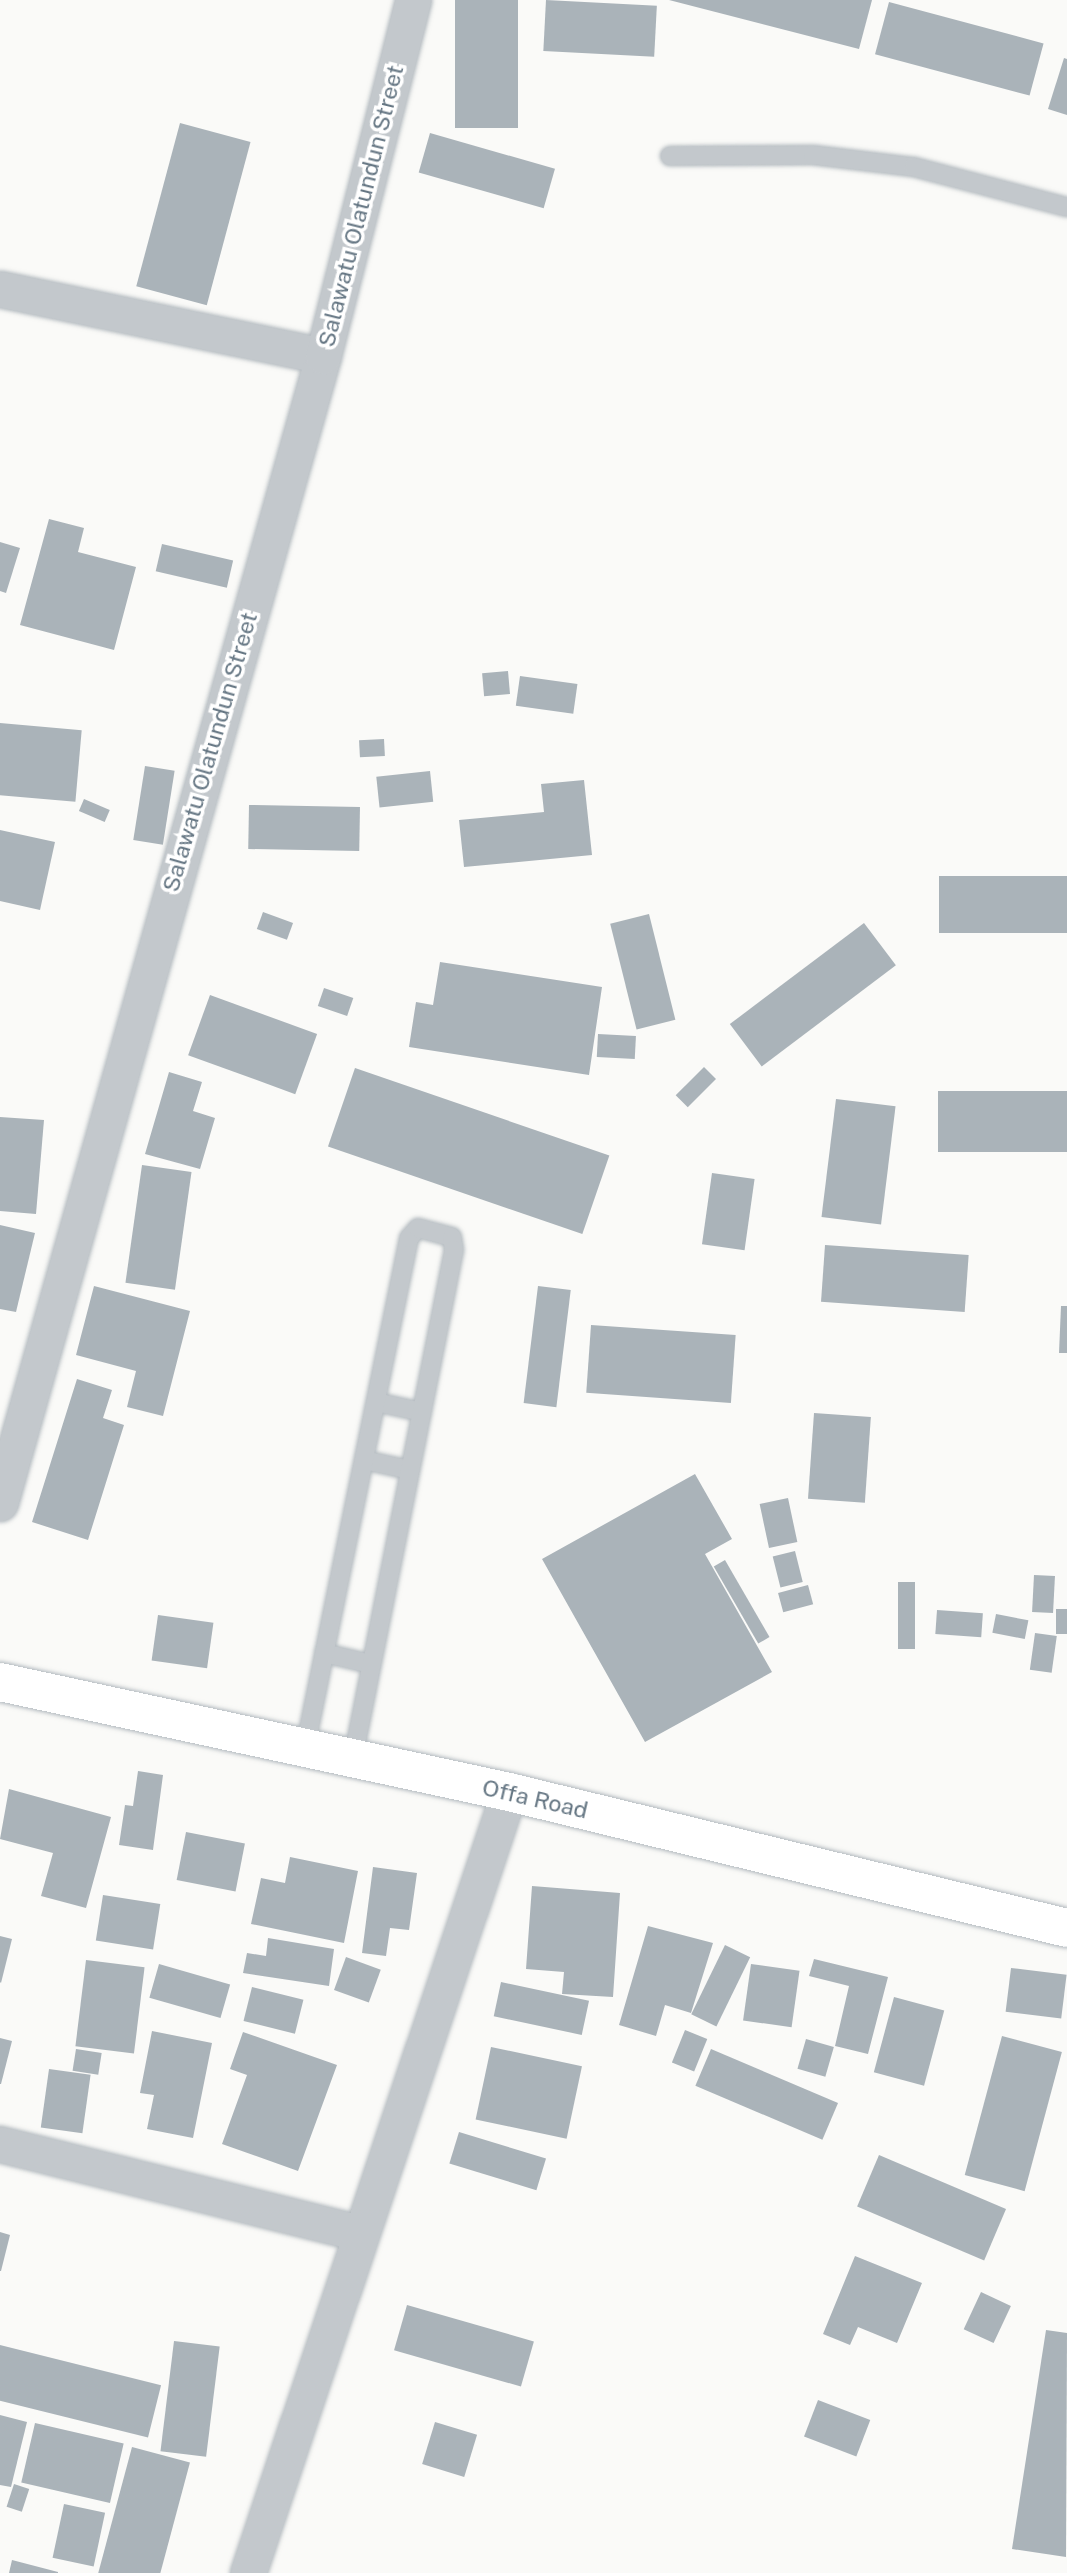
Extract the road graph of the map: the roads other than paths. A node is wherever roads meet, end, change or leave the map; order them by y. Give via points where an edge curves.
1 (413, 0) edge
2 (670, 156) dead end
3 (1067, 207) edge
4 (0, 289) edge
5 (323, 356) junction
6 (376, 1402) junction
7 (422, 1412) junction
8 (364, 1460) junction
9 (410, 1470) junction
10 (0, 1503) edge
11 (324, 1653) junction
12 (371, 1664) junction
13 (0, 1682) edge
14 (305, 1748) junction
15 (353, 1758) junction
16 (509, 1791) junction
17 (1067, 1928) edge
18 (0, 2144) edge
19 (360, 2233) junction
20 (248, 2573) edge

1 - 5 street, Salawatu Olatundun Street
2 - 3 lane via 813,155 914,167
4 - 5 street
5 - 10 street, Salawatu Olatundun Street
6 - 7 lane
6 - 7 lane via 409,1238 418,1228 452,1237 454,1250
6 - 8 lane
7 - 9 lane
8 - 9 lane
8 - 11 lane
9 - 12 lane
11 - 12 lane
11 - 14 lane
12 - 15 lane
13 - 14 street, Offa Road
14 - 15 street, Offa Road
15 - 16 street, Offa Road
16 - 17 street, Offa Road
16 - 19 street
18 - 19 street
19 - 20 street

